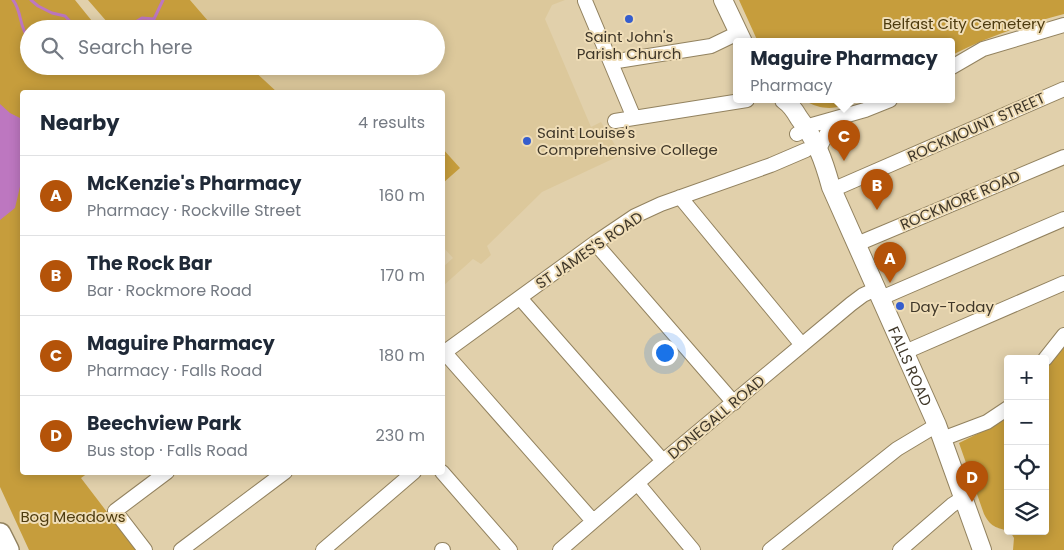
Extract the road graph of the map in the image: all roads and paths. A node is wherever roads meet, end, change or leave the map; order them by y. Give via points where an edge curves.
1 (723, 0) edge
2 (585, 1) edge
3 (1064, 25) edge
4 (741, 38) edge
5 (733, 40) edge
6 (611, 62) junction
7 (955, 65) edge
8 (1064, 89) edge
9 (733, 102) edge
10 (777, 103) edge
11 (787, 103) edge
12 (881, 103) edge
13 (841, 117) junction
14 (634, 118) junction
15 (615, 121) dead end
16 (802, 131) junction
17 (813, 150) junction
18 (1064, 157) edge
19 (832, 188) junction
20 (680, 196) junction
21 (1064, 219) edge
22 (595, 243) junction
23 (857, 244) junction
24 (1064, 283) edge
25 (879, 293) junction
26 (520, 298) junction
27 (1064, 335) edge
28 (802, 345) junction
29 (905, 352) junction
30 (445, 353) edge
31 (445, 355) edge
32 (1048, 355) edge
33 (734, 403) junction
34 (1004, 411) edge
35 (940, 432) junction
36 (663, 462) junction
37 (163, 475) edge
38 (281, 475) edge
39 (410, 475) edge
40 (445, 475) edge
41 (638, 484) junction
42 (963, 498) junction
43 (593, 521) junction
44 (0, 534) edge
45 (568, 548) edge
46 (8, 550) edge
47 (145, 550) edge
48 (181, 550) edge
49 (323, 550) edge
50 (510, 550) edge
51 (693, 550) edge
52 (770, 550) edge
53 (900, 550) edge
54 (982, 550) edge

1 - 4 main road
2 - 6 street
3 - 7 street via 984,49
5 - 6 street
6 - 14 street
8 - 19 street, ROCKMOUNT STREET
9 - 14 street
10 - 16 main road, FALLS ROAD via 779,109
11 - 16 main road, FALLS ROAD
12 - 13 street
13 - 16 street
13 - 17 street
14 - 15 street
16 - 17 main road, FALLS ROAD
17 - 19 main road, FALLS ROAD
17 - 20 street, ST JAMES'S ROAD
18 - 23 street, ROCKMORE ROAD
19 - 23 main road, FALLS ROAD
20 - 22 street, ST JAMES'S ROAD via 635,216
20 - 28 street
21 - 25 street, DONEGALL ROAD
22 - 26 street, ST JAMES'S ROAD
22 - 33 street
23 - 25 main road, FALLS ROAD
24 - 29 street
25 - 28 street, DONEGALL ROAD via 863,295
25 - 29 main road, FALLS ROAD
26 - 30 street, ST JAMES'S ROAD
26 - 36 street
27 - 32 street
28 - 33 street, DONEGALL ROAD
29 - 35 main road, FALLS ROAD
31 - 43 street
33 - 36 street, DONEGALL ROAD
34 - 35 street via 987,422
35 - 42 main road, FALLS ROAD
35 - 52 street via 897,449
36 - 41 street, DONEGALL ROAD
37 - 47 street via 115,511
38 - 48 street
39 - 49 street
40 - 50 street
41 - 43 street, DONEGALL ROAD
41 - 51 street
42 - 53 street
42 - 54 main road, FALLS ROAD
43 - 45 street, DONEGALL ROAD
44 - 46 highway

